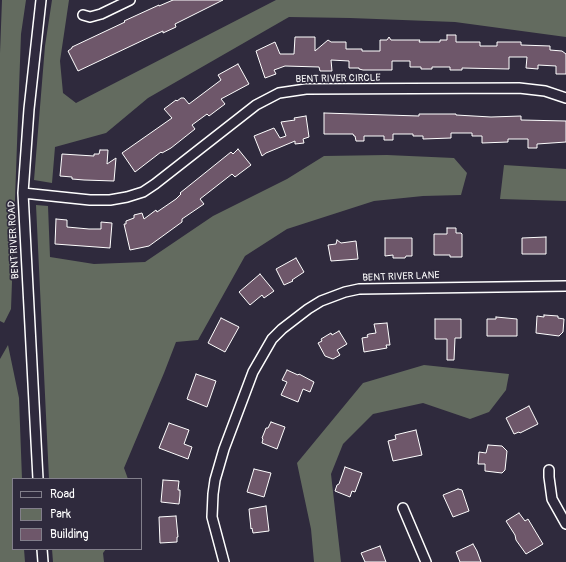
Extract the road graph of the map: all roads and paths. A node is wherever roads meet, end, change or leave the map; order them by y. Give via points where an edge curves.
1 (41, 0) edge
2 (130, 0) edge
3 (83, 15) dead end
4 (566, 98) edge
5 (23, 194) junction
6 (566, 286) edge
7 (549, 470) dead end
8 (38, 478) edge
9 (403, 508) dead end
10 (566, 524) edge
11 (42, 550) edge
12 (43, 562) edge
13 (224, 562) edge
14 (426, 562) edge

1 - 5 street, BENT RIVER ROAD
2 - 3 street via 101,14 90,17
4 - 5 street, BENT RIVER CIRCLE via 545,91 519,88 306,89 279,93 256,105 143,192 110,200
5 - 8 street, BENT RIVER ROAD
6 - 13 street, BENT RIVER LANE via 359,289 321,302 282,329 272,339 253,372 215,480 212,517
7 - 10 street via 552,499
9 - 14 street
11 - 12 street

